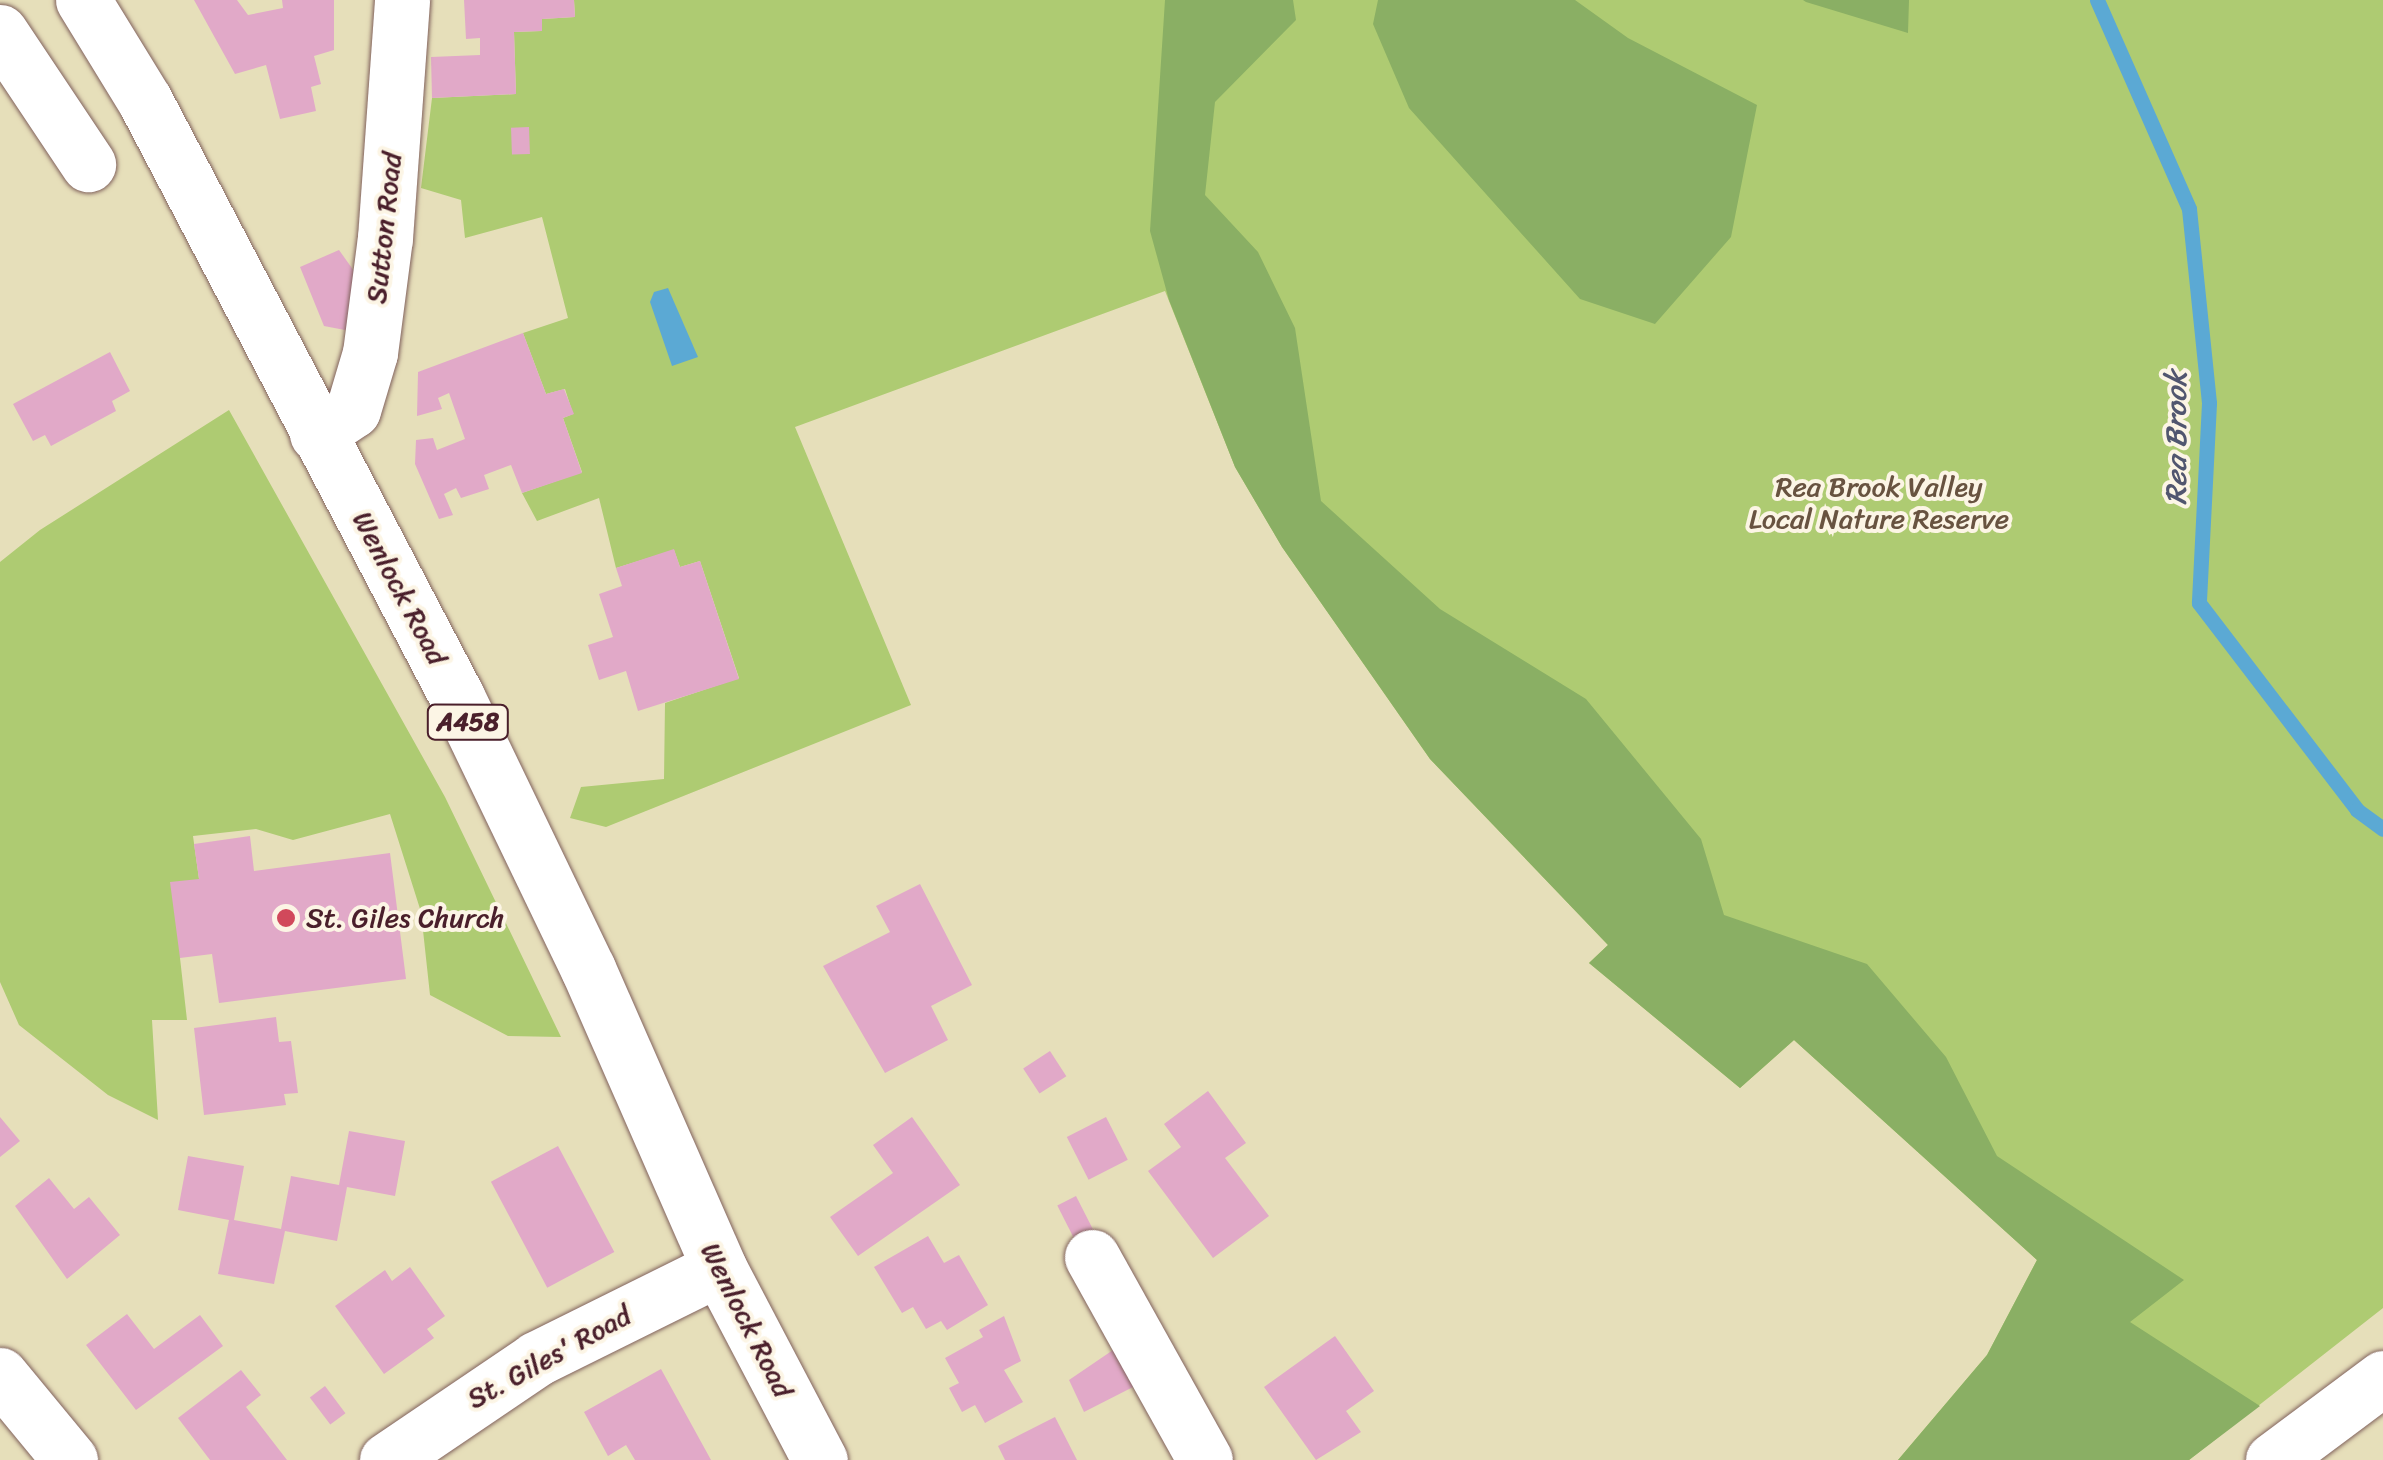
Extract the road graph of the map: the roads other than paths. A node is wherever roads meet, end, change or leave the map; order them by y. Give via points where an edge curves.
1 (83, 0) edge
2 (402, 0) edge
3 (0, 32) edge
4 (88, 164) dead end
5 (317, 434) junction
6 (1092, 1257) dead end
7 (719, 1268) junction
8 (0, 1375) edge
9 (2383, 1378) edge
10 (70, 1460) edge
11 (386, 1460) edge
12 (820, 1460) edge
13 (1204, 1460) edge
14 (2273, 1460) edge

1 - 5 main road, Wenlock Road / A458 via 145,101
2 - 5 main road, Sutton Road via 370,353 353,410
3 - 4 main road
5 - 7 main road, Wenlock Road / A458 via 496,778
6 - 13 main road
7 - 11 main road, St. Giles' Road via 536,1359
7 - 12 main road, Wenlock Road / A458
8 - 10 main road
9 - 14 main road

